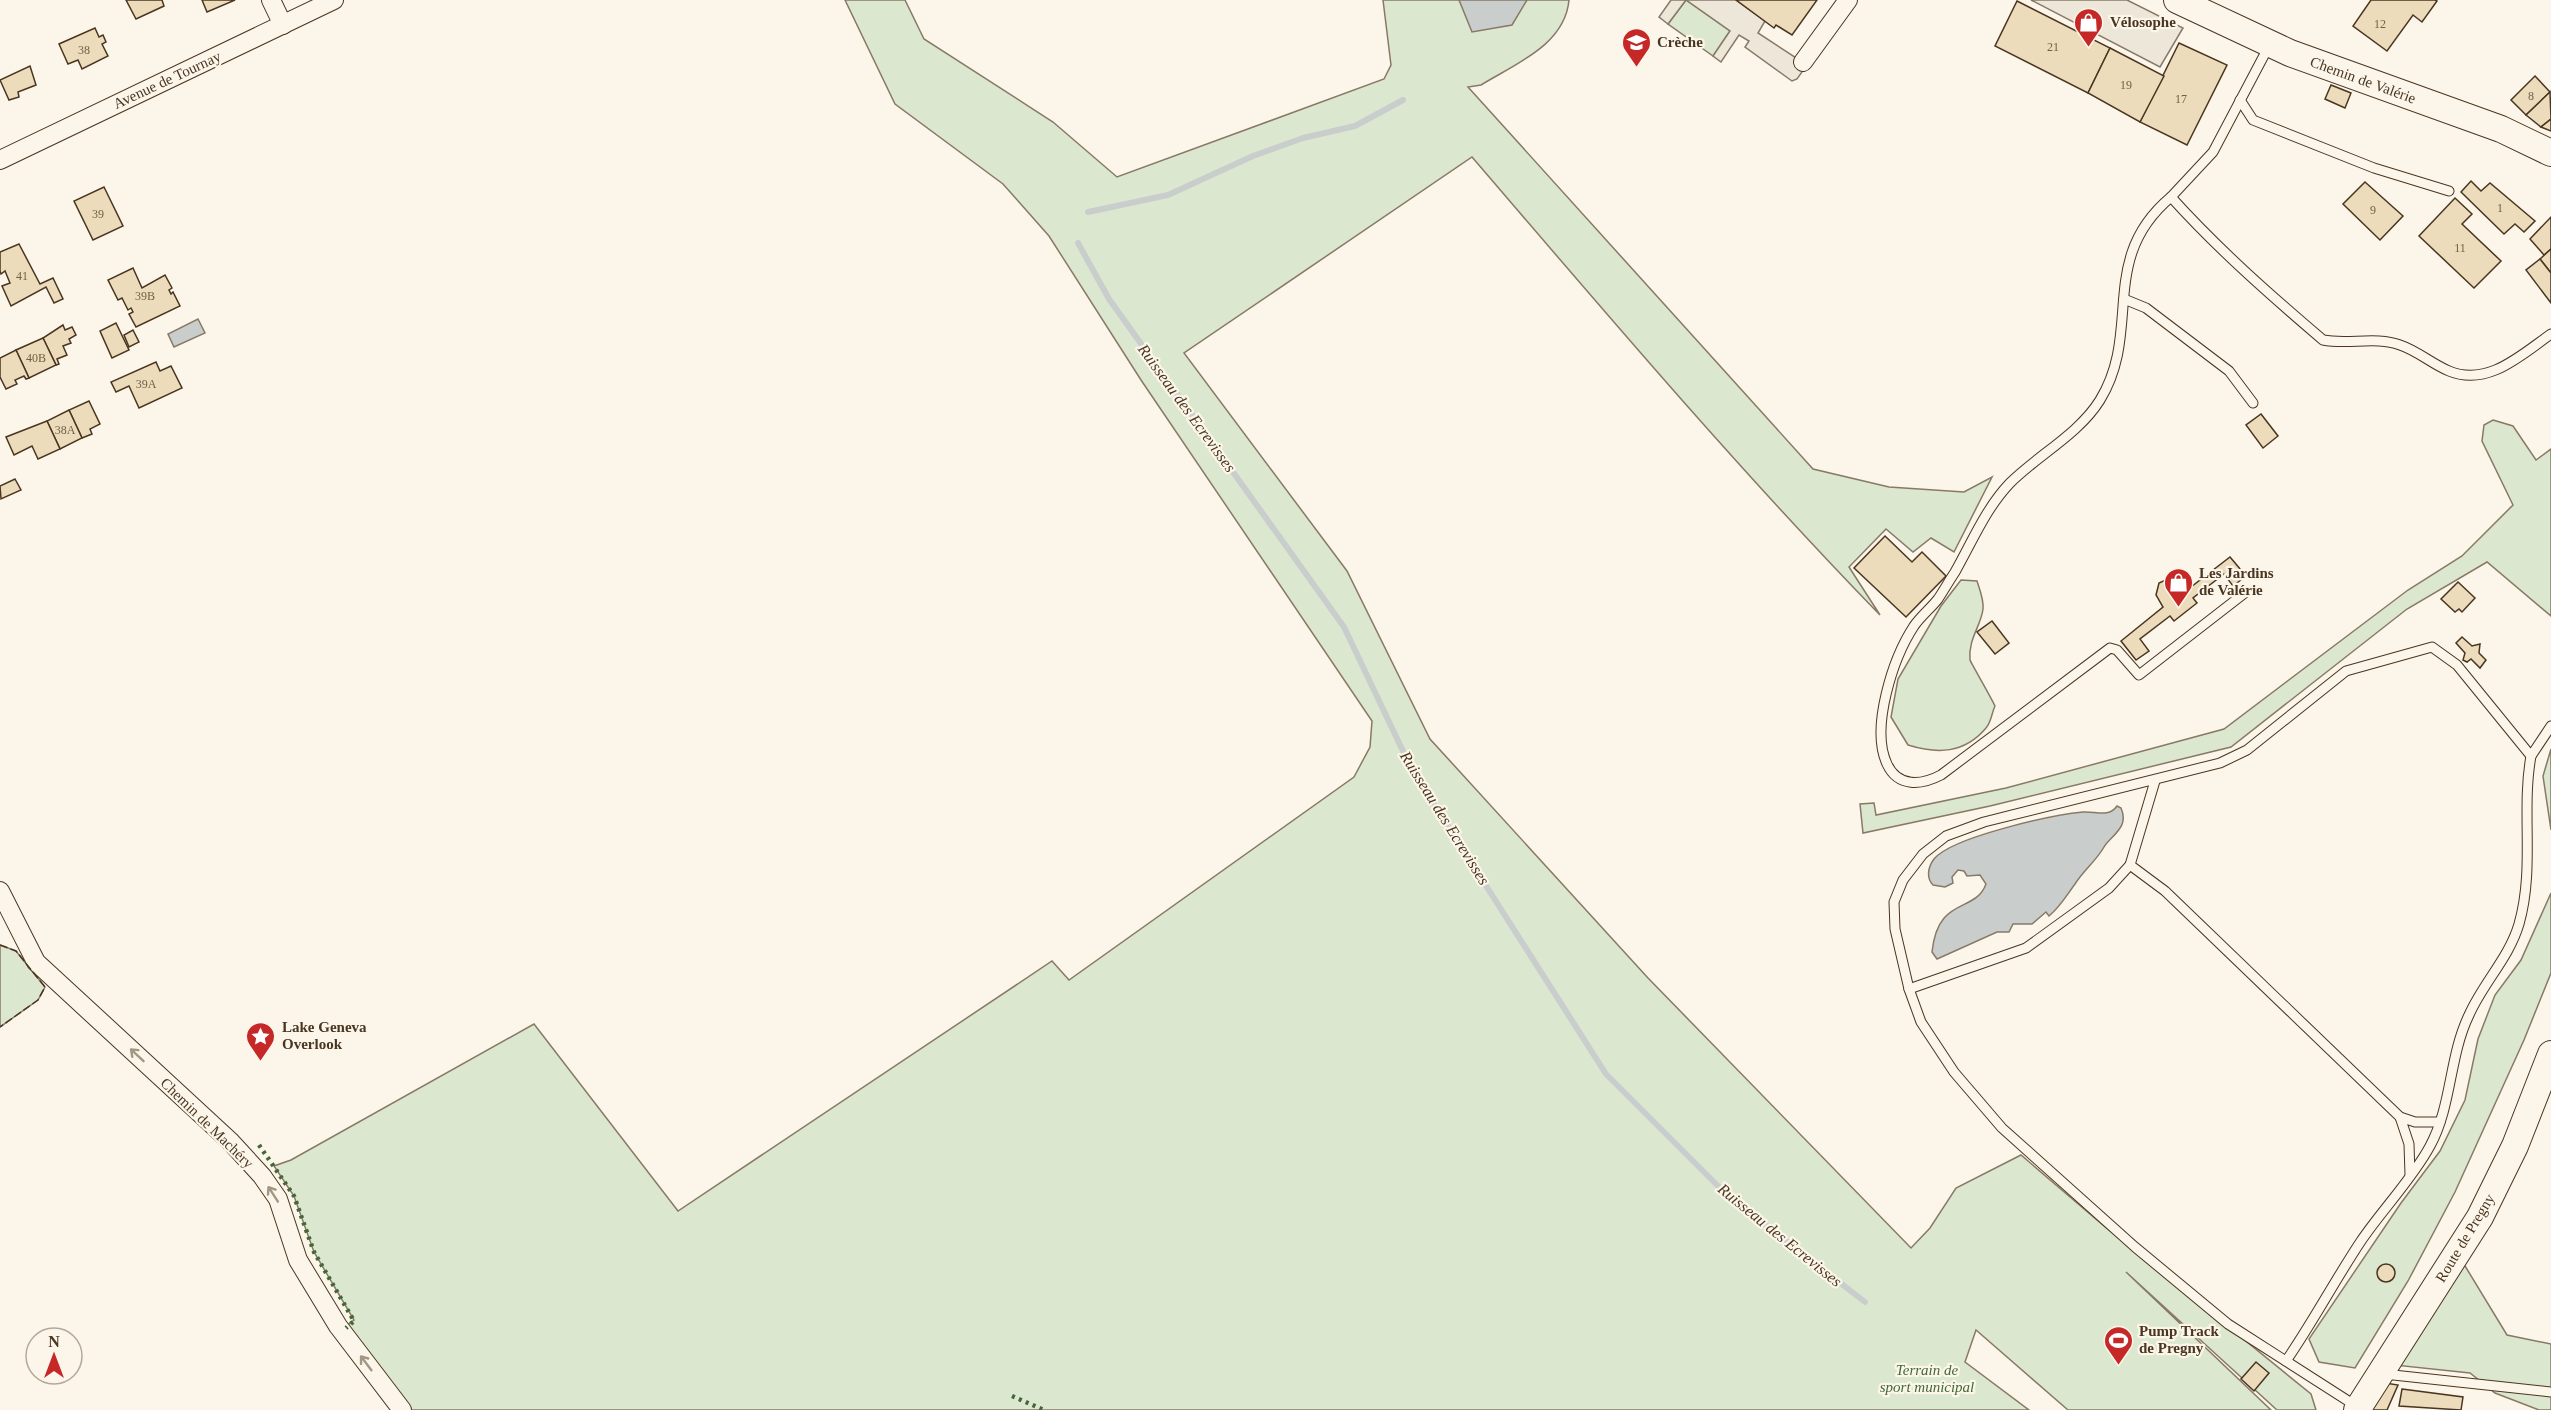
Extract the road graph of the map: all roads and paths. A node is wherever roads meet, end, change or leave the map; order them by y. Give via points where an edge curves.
1 (271, 0) edge
2 (334, 0) edge
3 (1848, 0) edge
4 (2178, 0) edge
5 (283, 25) junction
6 (2270, 44) junction
7 (1803, 62) dead end
8 (2240, 100) junction
9 (2551, 153) edge
10 (1, 158) edge
11 (2449, 191) dead end
12 (2171, 196) junction
13 (2124, 299) junction
14 (2551, 334) edge
15 (2253, 403) dead end
16 (2246, 592) dead end
17 (2551, 726) edge
18 (2532, 756) junction
19 (2155, 781) junction
20 (2130, 865) junction
21 (0, 891) edge
22 (1909, 989) junction
23 (2551, 1054) edge
24 (2400, 1117) junction
25 (2440, 1122) junction
26 (2410, 1175) junction
27 (2286, 1361) junction
28 (2379, 1373) junction
29 (2551, 1392) edge
30 (2357, 1409) edge
31 (402, 1410) edge

1 - 5 street
2 - 5 street, Avenue de Tournay
3 - 7 street
4 - 6 street, Chemin de Valérie
5 - 10 street, Avenue de Tournay
6 - 8 lane
6 - 9 street, Chemin de Valérie via 2500,129
8 - 11 lane via 2253,120 2374,168
8 - 12 lane via 2213,152
12 - 13 lane via 2136,236 2127,265
12 - 14 lane via 2240,268 2323,340 2385,341 2402,345 2449,371 2485,376
13 - 15 lane via 2146,308 2229,371
13 - 16 lane via 2113,377 2099,402 1994,501 1938,599 1914,626 1889,682 1881,714 1887,765 1909,783 1927,783 2110,648 2117,650 2139,675
17 - 18 lane
18 - 19 lane via 2457,665 2432,647 2351,668 2247,750
18 - 25 lane via 2528,783 2529,851 2519,923 2508,951 2468,1017
19 - 20 lane
19 - 22 lane via 1984,822 1955,831 1934,844 1910,867 1894,902 1895,929
20 - 22 lane via 2109,888 2026,948
20 - 24 lane via 2165,891
31 -> 21 street, Chemin de Machéry via 338,1326 298,1260 278,1199 262,1176 230,1141 36,962
22 - 27 lane via 1934,1043 2002,1128 2134,1247 2228,1324
23 - 28 street, Route de Pregny via 2515,1146 2480,1217
24 - 25 lane via 2415,1122
24 - 26 lane via 2407,1133
25 - 26 lane via 2430,1146
26 - 27 lane via 2360,1243
27 - 30 lane
28 - 29 lane
28 - 30 street, Route de Pregny

